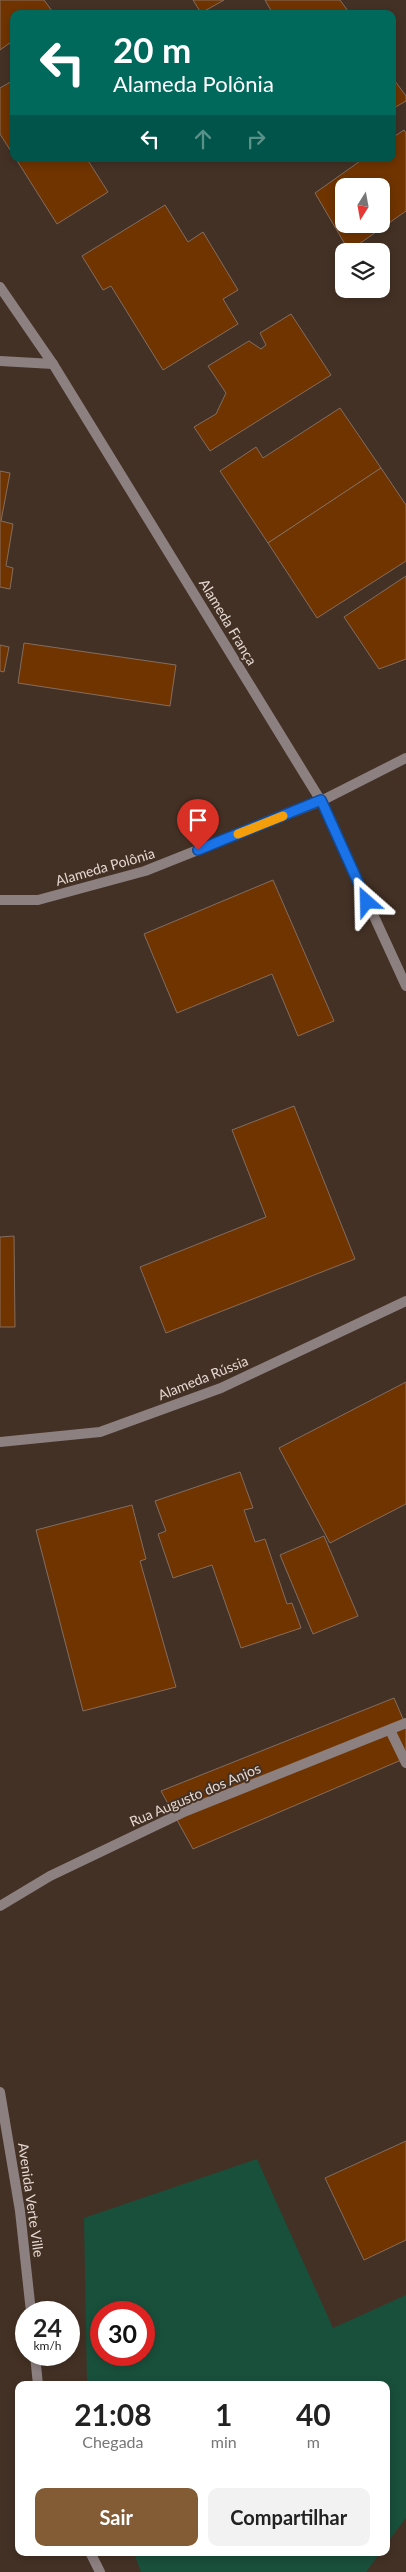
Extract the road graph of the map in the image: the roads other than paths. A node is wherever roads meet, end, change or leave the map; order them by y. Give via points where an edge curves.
1 (0, 287) edge
2 (0, 361) edge
3 (54, 364) junction
4 (406, 758) edge
5 (321, 800) junction
6 (0, 900) edge
7 (406, 986) edge
8 (406, 1301) edge
9 (0, 1442) edge
10 (406, 1723) edge
11 (390, 1730) junction
12 (406, 1763) edge
13 (0, 1906) edge
14 (0, 2092) edge
15 (30, 2301) edge
16 (36, 2366) edge
17 (38, 2381) edge
18 (92, 2556) edge
19 (100, 2572) edge

1 - 3 street, Alameda França
2 - 3 street
3 - 5 street, Alameda França
4 - 5 street, Alameda Polônia
5 - 6 street, Alameda Polônia via 145,872 38,900
5 - 7 street, Alameda França
8 - 9 street, Alameda Rússia via 221,1388 100,1432
10 - 11 street, Rua Augusto dos Anjos
11 - 12 street
11 - 13 street, Rua Augusto dos Anjos via 186,1811 50,1876
14 - 15 street, Avenida Verte Ville via 20,2211
16 - 17 street
18 - 19 street

